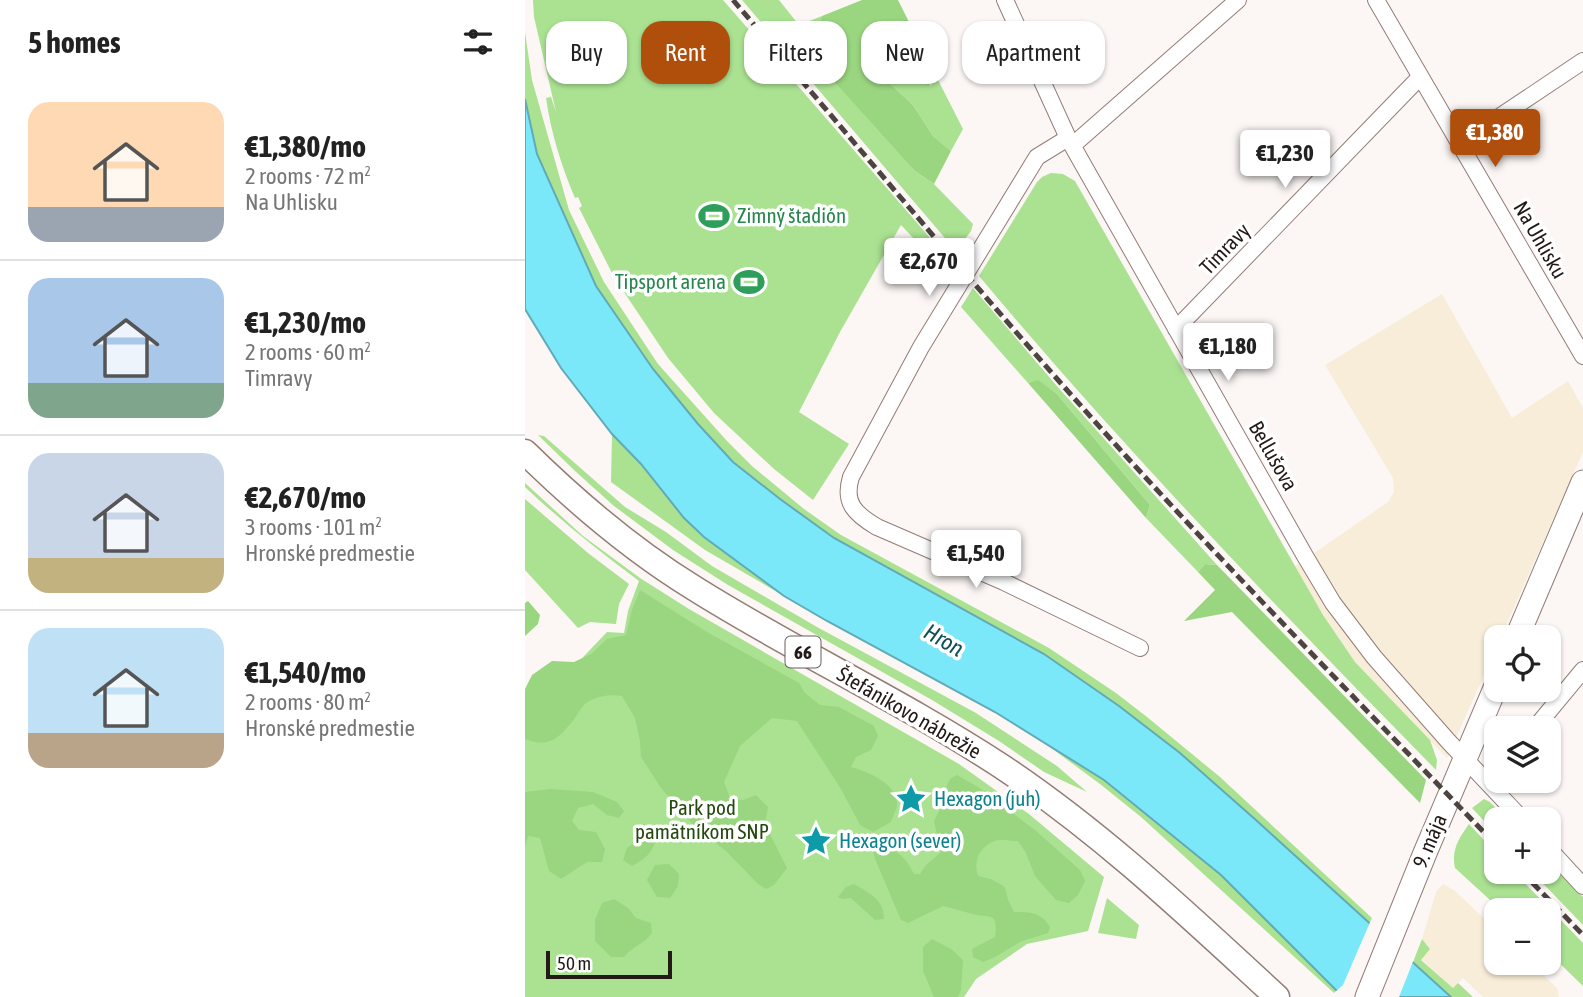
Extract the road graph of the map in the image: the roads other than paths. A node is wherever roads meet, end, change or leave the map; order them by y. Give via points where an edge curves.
1 (1005, 0) edge
2 (1238, 0) edge
3 (1376, 0) edge
4 (1583, 61) edge
5 (1420, 77) junction
6 (1070, 142) junction
7 (1459, 144) junction
8 (1176, 329) junction
9 (1583, 356) edge
10 (525, 452) edge
11 (1583, 482) edge
12 (1522, 625) edge
13 (1140, 648) dead end
14 (1583, 670) edge
15 (1489, 702) edge
16 (1545, 716) edge
17 (1465, 758) junction
18 (1484, 772) edge
19 (1561, 862) edge
20 (1583, 885) edge
21 (1277, 997) edge
22 (1367, 997) edge

1 - 6 street, Bellušova
2 - 6 street
3 - 5 street, Na Uhlisku
4 - 7 street
5 - 7 street, Na Uhlisku
5 - 8 street, Timravy
6 - 8 street, Bellušova
6 - 13 street via 1037,157 921,346 851,477 848,497 863,519 877,527
7 - 9 street, Na Uhlisku
8 - 17 street, Bellušova via 1333,603 1374,657
10 - 21 main road, Štefánikovo nábrežie / 66 via 618,536 693,588 926,720 1041,794 1142,873
11 - 12 main road
14 - 16 street
15 - 17 main road, 9. mája
17 - 18 street, Bellušova
17 - 22 main road, 9. mája
19 - 20 street

